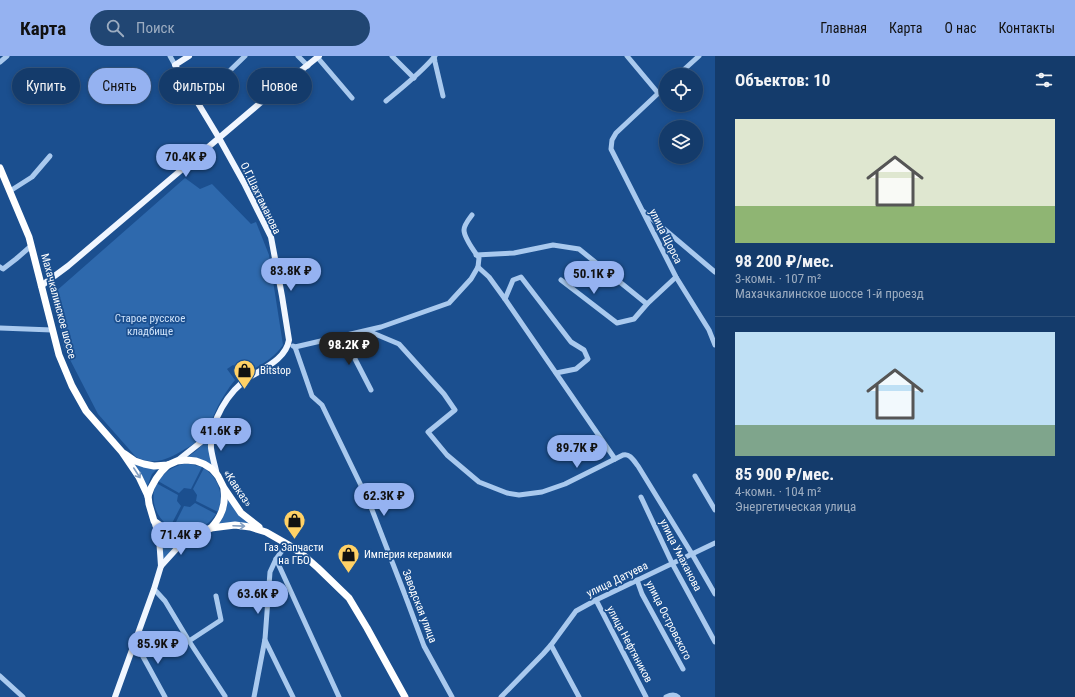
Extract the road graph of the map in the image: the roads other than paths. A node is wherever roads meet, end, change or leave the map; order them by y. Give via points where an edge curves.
1 (7, 56) edge
2 (170, 56) edge
3 (189, 56) edge
4 (245, 56) edge
5 (298, 56) edge
6 (392, 56) edge
7 (435, 56) edge
8 (627, 56) edge
9 (699, 56) edge
10 (318, 57) edge
11 (0, 62) edge
12 (175, 65) junction
13 (308, 66) junction
14 (177, 68) edge
15 (233, 68) edge
16 (686, 68) edge
17 (414, 78) junction
18 (658, 93) joint
19 (443, 96) dead end
20 (352, 98) dead end
21 (386, 101) dead end
22 (198, 104) edge
23 (219, 138) junction
24 (50, 156) dead end
25 (0, 168) edge
26 (10, 191) junction
27 (642, 209) junction
28 (472, 215) dead end
29 (31, 246) junction
30 (476, 255) junction
31 (478, 266) junction
32 (0, 267) edge
33 (715, 272) edge
34 (676, 277) junction
35 (561, 280) dead end
36 (41, 286) junction
37 (505, 299) junction
38 (647, 304) junction
39 (0, 328) edge
40 (52, 330) junction
41 (368, 331) junction
42 (344, 335) junction
43 (288, 345) junction
44 (715, 345) edge
45 (295, 347) junction
46 (556, 373) junction
47 (371, 390) dead end
48 (213, 430) junction
49 (122, 452) junction
50 (615, 459) junction
51 (177, 461) junction
52 (168, 465) junction
53 (218, 476) junction
54 (695, 476) dead end
55 (224, 488) junction
56 (148, 496) junction
57 (641, 497) dead end
58 (715, 510) edge
59 (154, 520) junction
60 (211, 528) junction
61 (266, 532) junction
62 (192, 536) junction
63 (715, 543) edge
64 (287, 544) junction
65 (692, 554) junction
66 (276, 559) junction
67 (672, 563) junction
68 (161, 566) junction
69 (637, 580) junction
70 (154, 589) junction
71 (715, 594) edge
72 (216, 596) dead end
73 (596, 600) junction
74 (265, 639) junction
75 (135, 642) junction
76 (189, 642) junction
77 (715, 642) edge
78 (551, 645) junction
79 (683, 669) dead end
80 (0, 676) edge
81 (225, 696) edge
82 (23, 697) edge
83 (115, 697) edge
84 (166, 697) edge
85 (254, 697) edge
86 (292, 697) edge
87 (339, 697) edge
88 (405, 697) edge
89 (452, 697) edge
90 (500, 697) edge
91 (579, 697) edge
92 (646, 697) edge
93 (666, 697) edge
94 (678, 697) edge

1 - 11 street
2 - 12 street, О.Г.Шахтаманова
3 - 12 main road
4 - 15 street
5 - 13 street
6 - 17 street
7 - 17 street
7 - 19 street
8 - 18 street
9 - 16 street
10 - 13 main road
10 - 20 street
12 - 14 main road, О.Г.Шахтаманова
13 - 23 main road
17 - 21 street
18 - 27 street, улица Щорса via 616,133 612,140 612,149
22 - 23 main road, О.Г.Шахтаманова
23 - 36 main road
23 - 43 main road, О.Г.Шахтаманова via 271,237
24 - 26 street via 32,177
25 - 26 highway, Махачкалинское шоссе
26 - 29 highway, Махачкалинское шоссе
27 - 33 street
27 - 34 street, улица Щорса
28 - 30 street via 464,230
29 - 32 street via 4,268
29 - 36 highway, Махачкалинское шоссе
30 - 31 street via 479,258
30 - 38 street via 514,253 553,245 579,249
31 - 37 street
31 - 41 street via 471,279 449,303
34 - 38 street
34 - 44 street, улица Щорса via 709,330
35 - 38 street via 617,323 634,318
36 - 40 highway, Махачкалинское шоссе
37 - 46 street
37 - 46 street via 513,280 521,277 571,342 584,350 588,359 576,369
39 - 40 street
40 - 49 highway, Махачкалинское шоссе via 72,386 86,411
41 - 42 street
41 - 50 street via 399,344 444,394 455,410 428,432 447,455 479,482 519,495 542,492 565,484
42 - 45 street
42 - 47 street
43 - 45 street
43 - 48 main road via 270,365 238,385 220,412
45 - 89 street, Заводская улица via 312,396 322,404 369,502 424,646
46 - 50 street
48 - 51 main road
48 - 53 main road via 211,448
49 - 52 highway, «Кавказ» via 144,464
49 -> 56 highway, Махачкалинское шоссе
50 - 65 street via 623,455 632,458
51 - 52 highway, «Кавказ»
51 - 53 highway, «Кавказ» via 196,461 212,469
52 - 56 highway via 154,480
53 - 55 highway, «Кавказ»
54 - 58 street
55 - 60 highway via 224,506
55 - 61 highway, «Кавказ» via 241,513
56 - 59 highway, Махачкалинское шоссе
57 - 67 street, улица Умаханова
59 - 62 highway via 175,534
59 - 68 main road via 159,537
60 -> 61 highway via 243,525
60 - 62 highway
61 - 64 highway
62 - 68 main road
63 - 65 street, улица Датуева
64 - 66 street
64 - 88 highway via 301,553 349,598
65 - 67 street, улица Датуева
65 - 71 street
66 - 74 street via 270,572
66 - 87 street
67 - 69 street, улица Датуева
67 - 77 street, улица Умаханова
68 - 70 main road
69 - 73 street, улица Датуева
69 - 79 street, улица Островского
70 - 75 main road
70 - 76 street via 166,602
72 - 76 street via 221,620
73 - 78 street, улица Датуева via 576,611
73 - 92 street, улица Нефтяников
74 - 85 street
74 - 86 street
75 - 83 main road
75 - 84 street
76 - 81 street
78 - 90 street, улица Датуева
78 - 91 street
80 - 82 street
93 - 94 street

